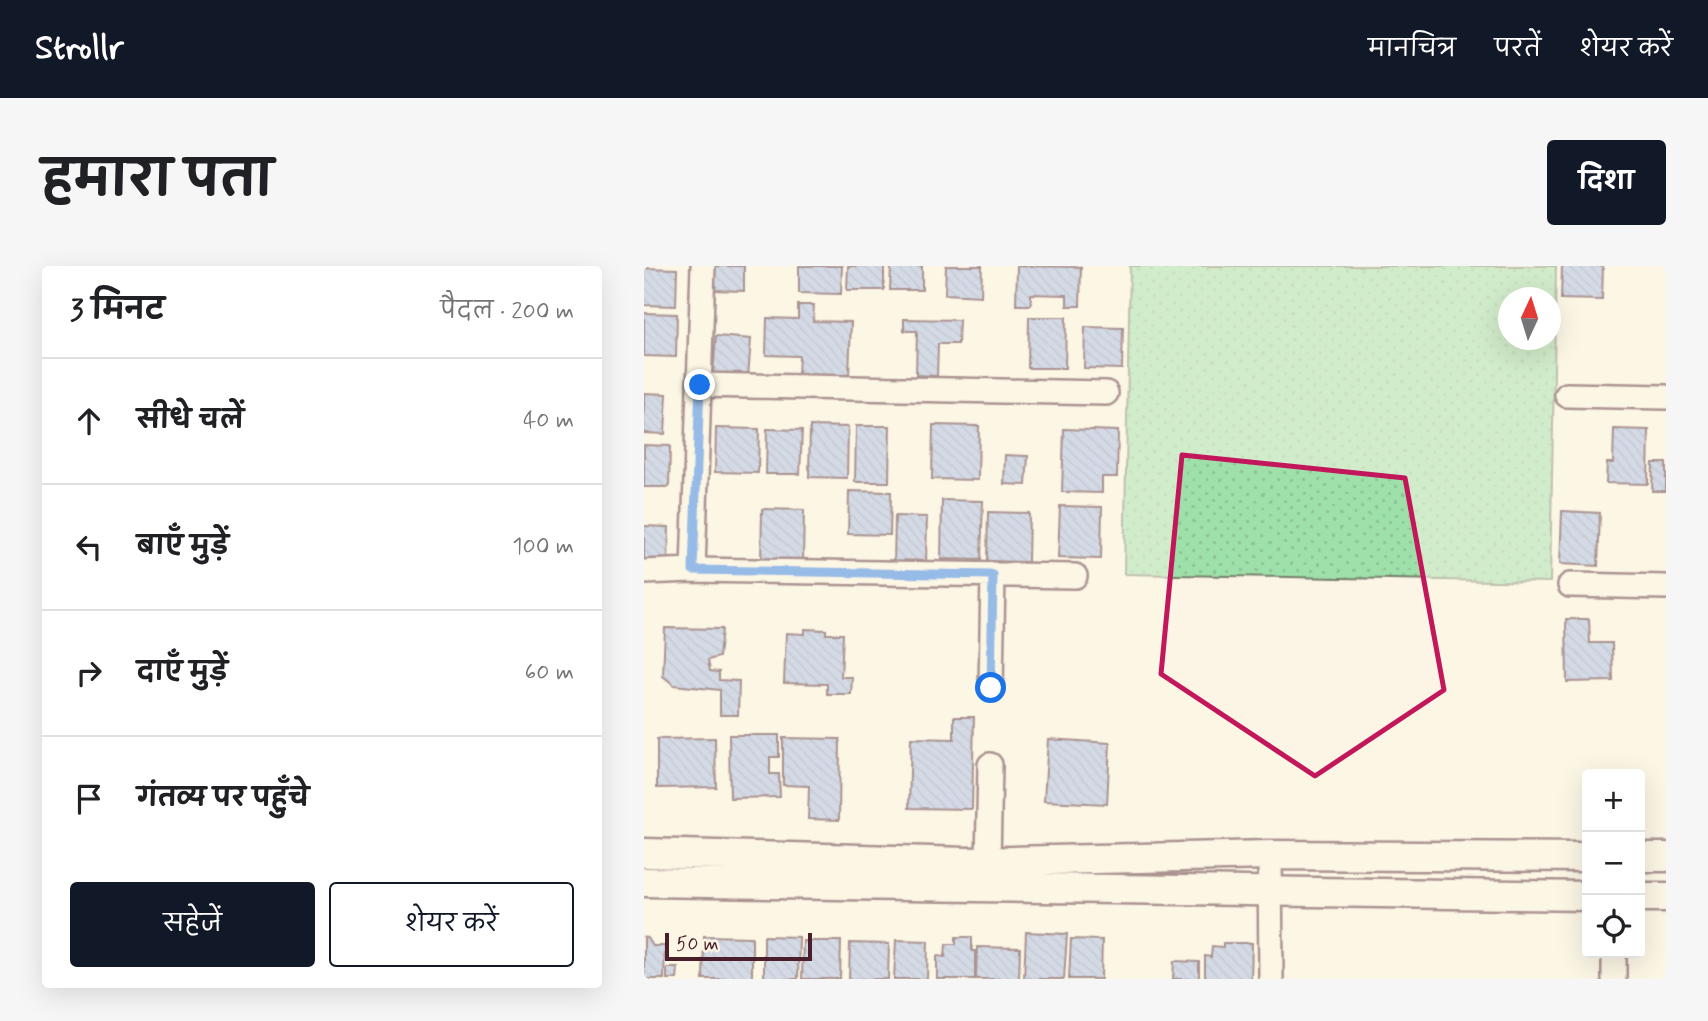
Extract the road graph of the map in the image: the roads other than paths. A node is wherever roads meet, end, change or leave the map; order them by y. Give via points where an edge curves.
1 (703, 266) edge
2 (700, 385) junction
3 (1106, 393) dead end
4 (1567, 395) dead end
5 (1666, 397) edge
6 (693, 570) junction
7 (644, 572) edge
8 (993, 575) junction
9 (1075, 576) dead end
10 (1570, 585) dead end
11 (1666, 587) edge
12 (991, 688) dead end
13 (990, 765) dead end
14 (644, 853) edge
15 (1270, 855) junction
16 (1582, 857) edge
17 (1645, 857) edge
18 (1666, 857) edge
19 (988, 862) junction
20 (644, 882) edge
21 (1271, 890) junction
22 (1582, 896) edge
23 (1645, 897) edge
24 (1666, 897) edge
25 (1614, 958) edge
26 (1270, 979) edge
27 (1614, 979) edge

1 - 2 street
2 - 3 street
2 - 6 street
4 - 5 street
6 - 7 street
6 - 8 street
8 - 9 street
8 - 12 street
10 - 11 street
13 - 19 street
14 - 19 street
15 - 16 street
15 - 19 street
15 - 21 street
17 - 18 street
20 - 21 street
21 - 22 street
21 - 26 street
23 - 24 street
25 - 27 street

